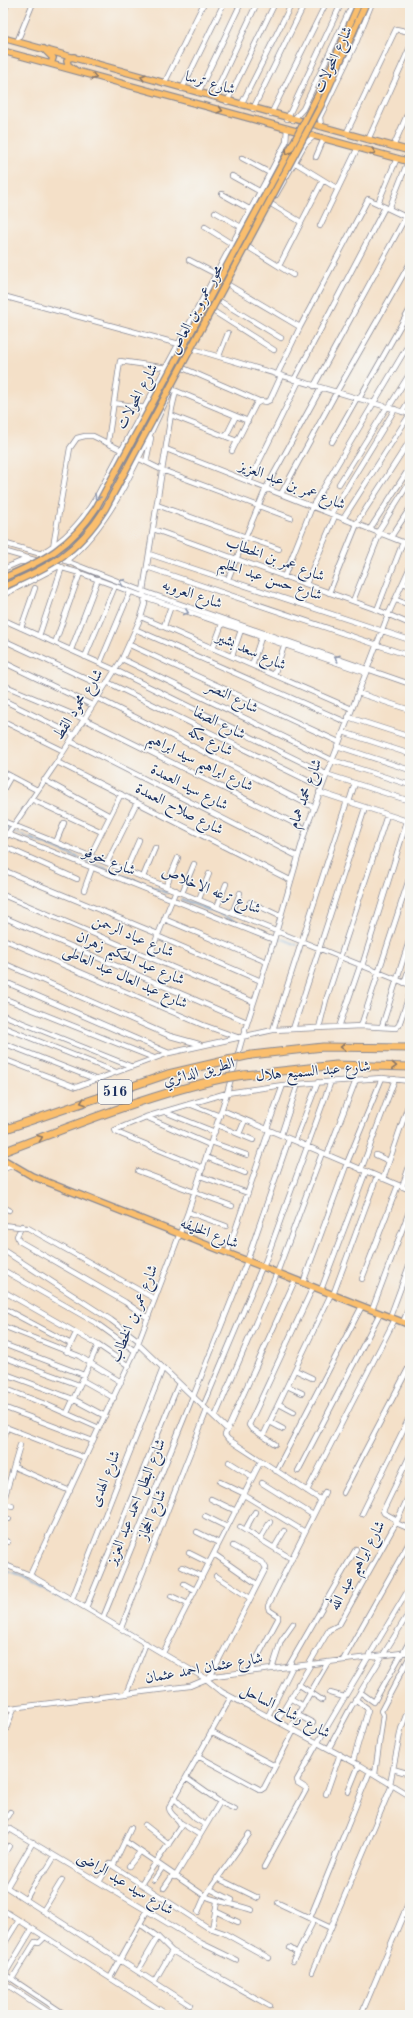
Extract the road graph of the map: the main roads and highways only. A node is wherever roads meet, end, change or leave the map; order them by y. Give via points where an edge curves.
1 (359, 3) edge
2 (366, 3) edge
3 (3, 38) edge
4 (44, 49) junction
5 (3, 51) edge
6 (74, 57) junction
7 (51, 64) junction
8 (77, 72) junction
9 (410, 152) edge
10 (409, 162) edge
11 (3, 578) edge
12 (3, 587) edge
13 (410, 1048) edge
14 (410, 1067) edge
15 (3, 1130) edge
16 (3, 1152) edge
17 (3, 1159) edge
18 (410, 1325) edge

1 -> 11 main road, محور عمرو بن العاص, bridge via 325,81 296,138 96,508 76,535 58,551
2 - 12 main road, محور عمرو بن العاص, bridge via 321,105 102,513 82,540 65,555 48,567
3 - 4 main road, شارع ترسا
4 - 6 main road, شارع ترسا
4 - 7 main road via 53,58
5 - 7 main road, شارع ترسا
6 - 8 main road via 69,58 68,63
9 -> 6 main road, شارع ترسا
7 - 8 main road, شارع ترسا
8 -> 10 main road, شارع ترسا
13 -> 15 highway, الطريق الدائري / 516, bridge via 323,1047 251,1055 168,1074
16 -> 14 highway, الطريق الدائري / 516, bridge via 176,1091 244,1074 336,1065
17 - 18 main road, شارع الخليفه via 32,1176

